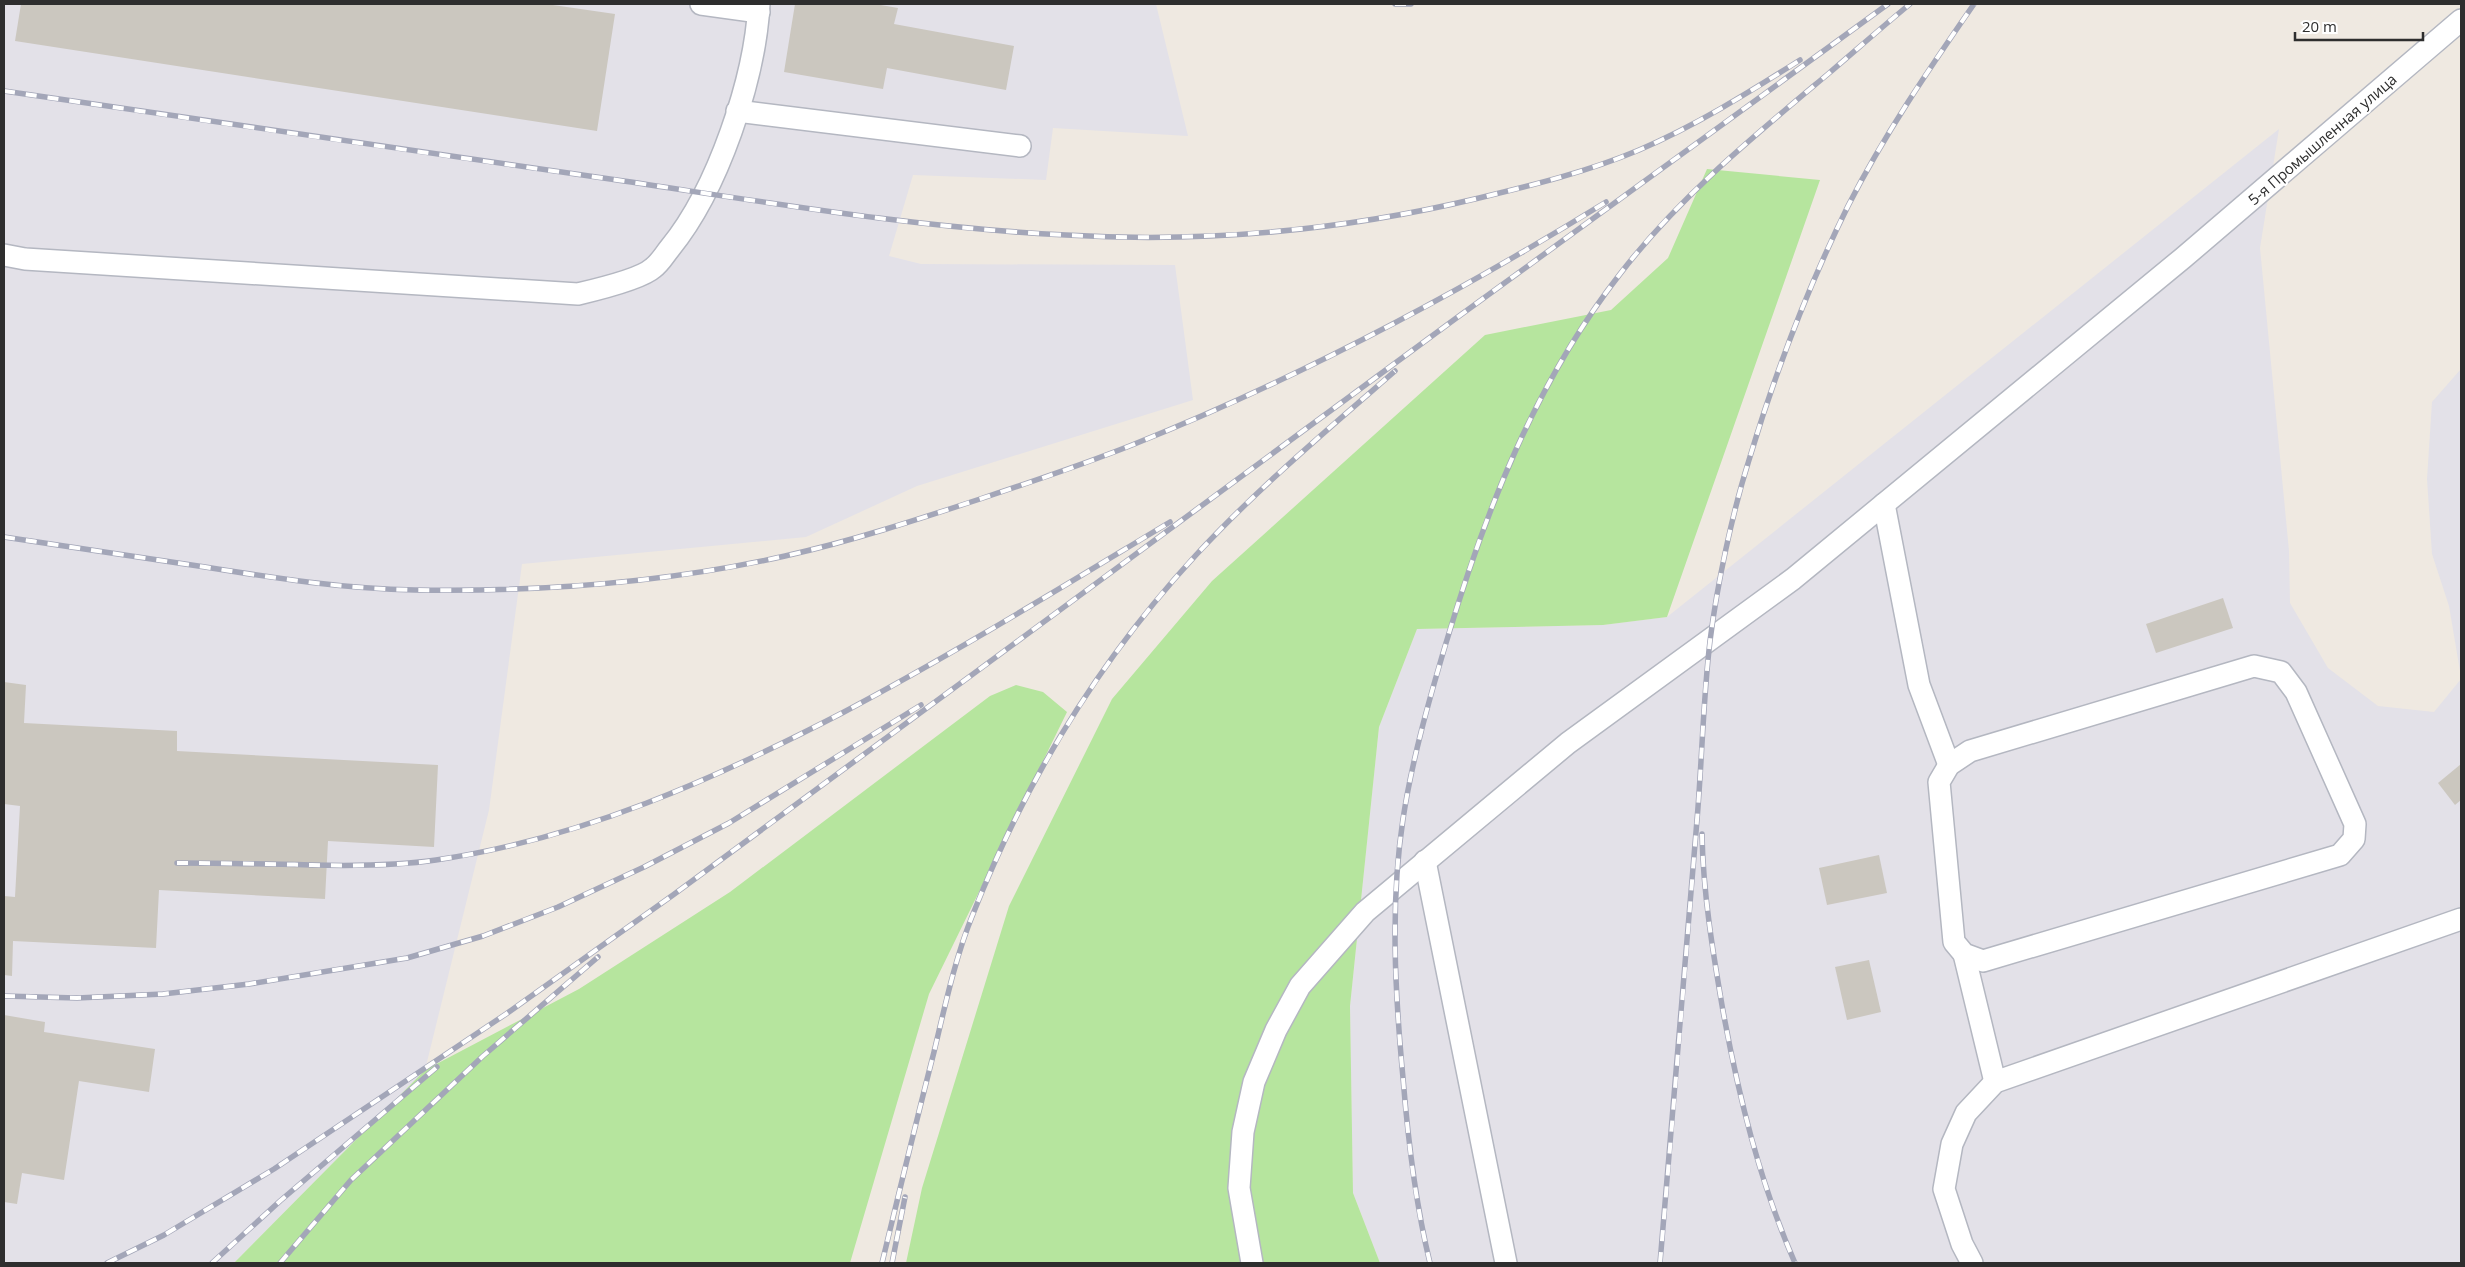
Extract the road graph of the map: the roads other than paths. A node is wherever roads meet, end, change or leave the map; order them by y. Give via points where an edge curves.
1 (701, 4) edge
2 (759, 8) edge
3 (2461, 20) edge
4 (737, 111) junction
5 (1020, 146) dead end
6 (4, 255) edge
7 (1884, 504) junction
8 (1949, 765) junction
9 (1425, 861) junction
10 (2461, 920) edge
11 (1964, 954) junction
12 (1995, 1082) junction
13 (1252, 1263) edge
14 (1506, 1263) edge
15 (1972, 1263) edge

1 - 2 lane
2 - 4 lane via 751,65
3 - 7 lane, 5-я Промышленная улица via 2184,258
4 - 5 lane
4 - 6 lane via 706,193 653,269 616,284 578,294
7 - 8 lane via 1919,685
7 - 9 lane, 5-я Промышленная улица via 1793,578 1568,743
8 - 11 lane via 1939,782 1954,942
8 - 11 lane via 1970,751 2254,666 2281,672 2296,692 2355,824 2354,839 2340,855 1983,961
9 - 13 lane, 5-я Промышленная улица via 1365,912 1332,947 1300,986 1276,1030 1254,1082 1243,1132 1239,1188
9 - 14 lane
10 - 12 lane
11 - 12 lane
12 - 15 lane via 1966,1113 1952,1144 1944,1189 1962,1244

